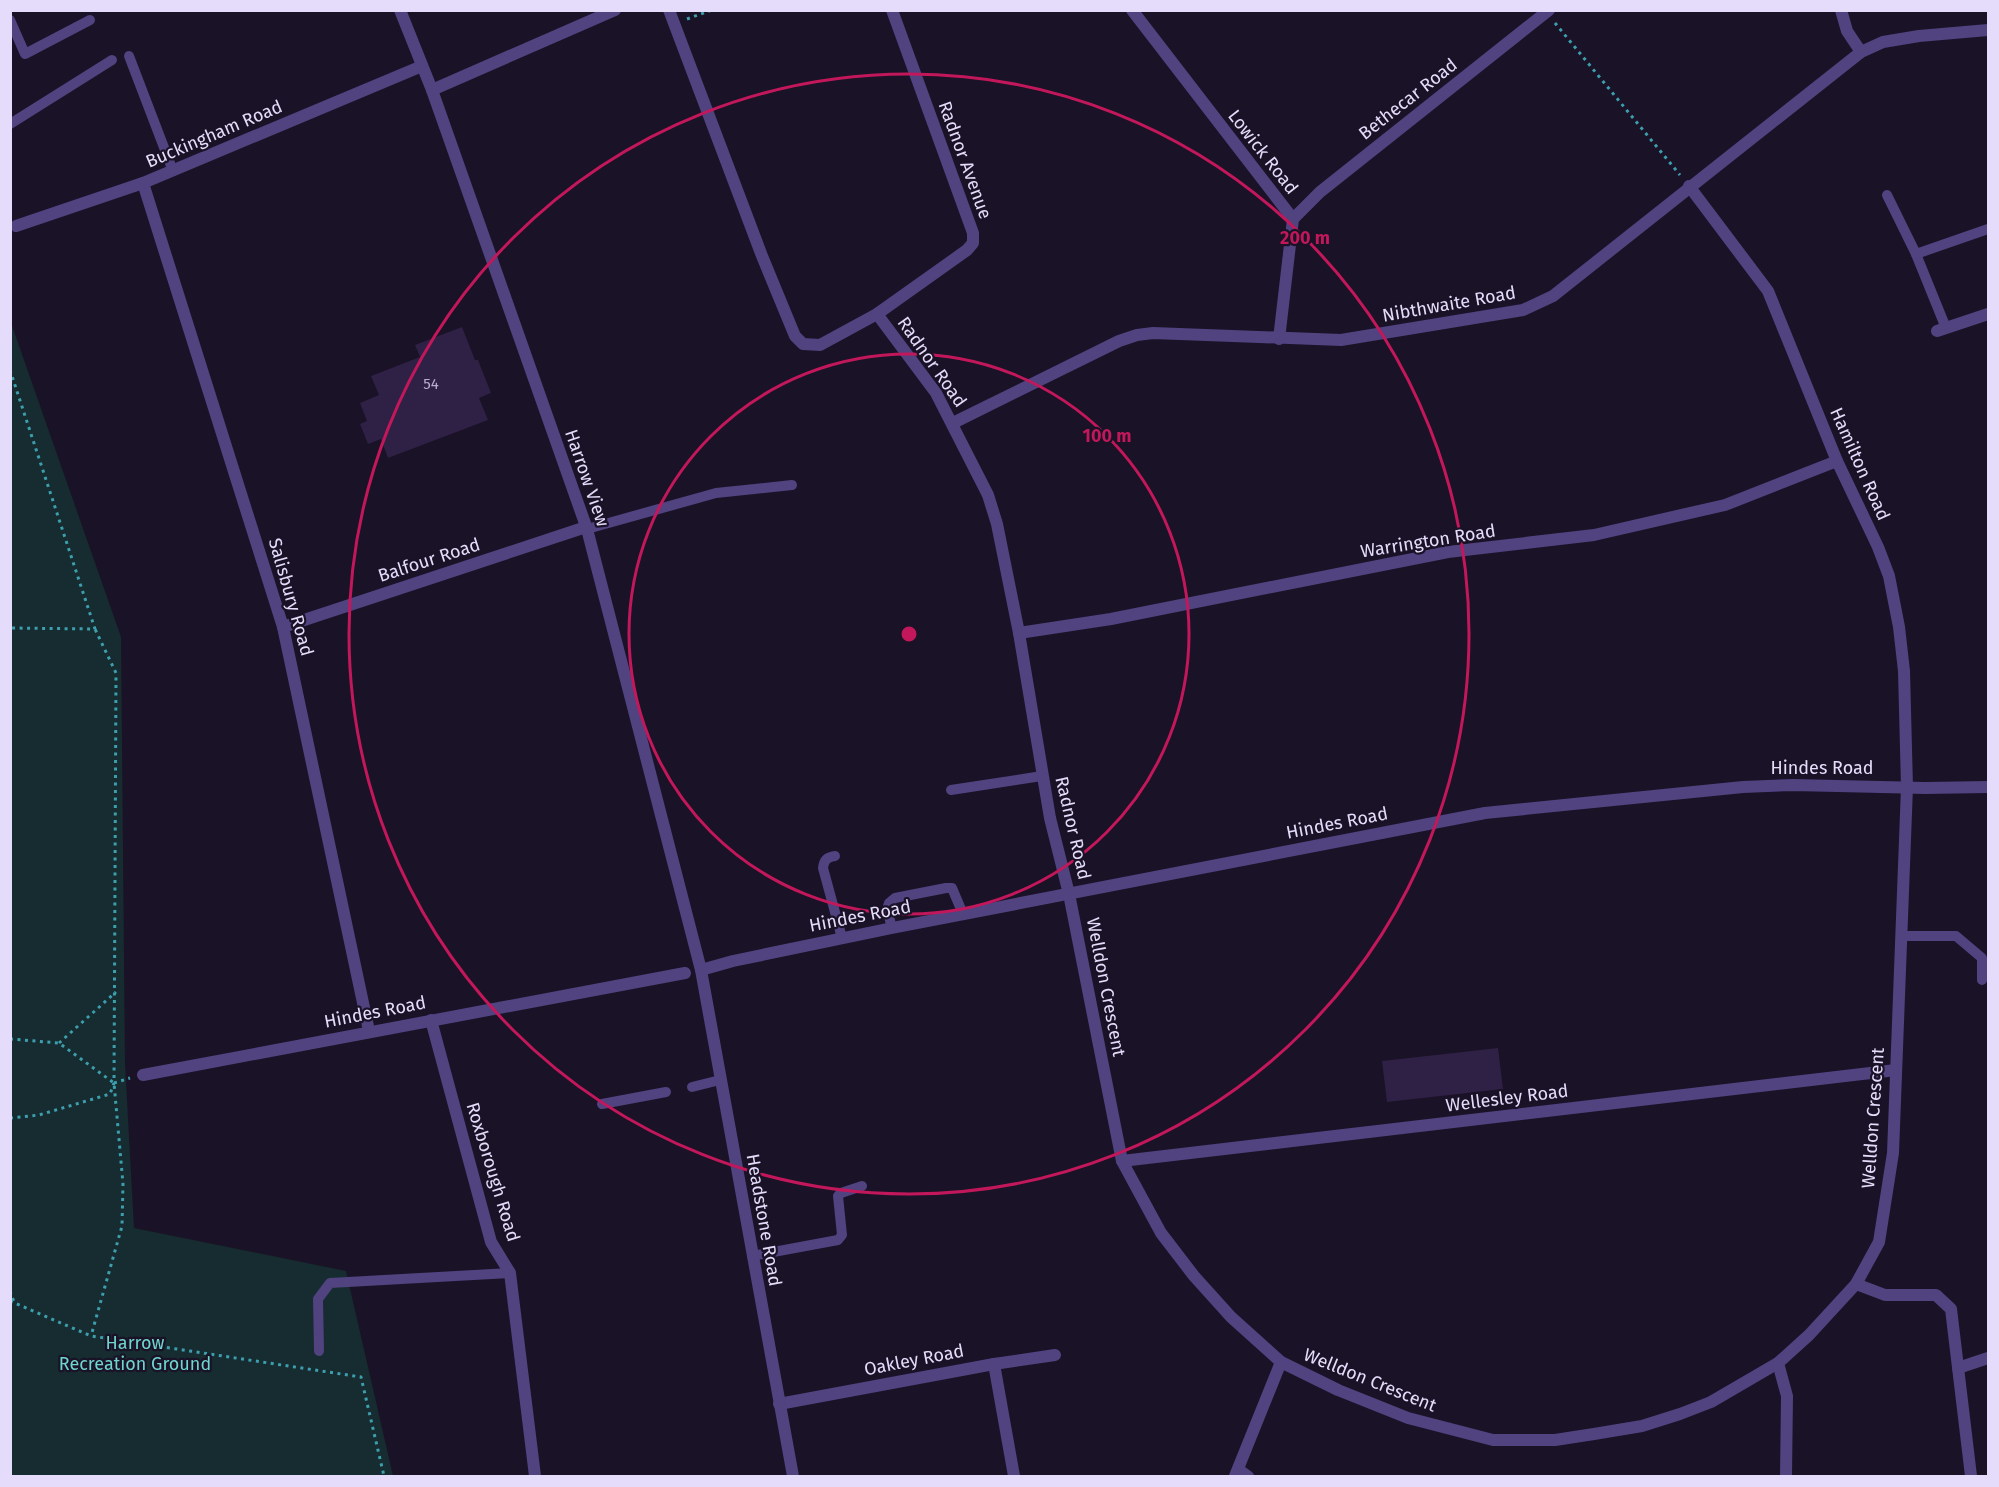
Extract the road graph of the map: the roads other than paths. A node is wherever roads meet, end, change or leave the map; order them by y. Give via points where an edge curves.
1 (400, 10) edge
2 (615, 10) edge
3 (669, 10) edge
4 (892, 10) edge
5 (1132, 10) edge
6 (1841, 10) edge
7 (1547, 11) edge
8 (10, 20) edge
9 (90, 20) dead end
10 (1989, 30) edge
11 (1861, 52) junction
12 (129, 56) dead end
13 (112, 60) dead end
14 (422, 66) junction
15 (432, 90) junction
16 (10, 124) edge
17 (173, 171) junction
18 (143, 183) junction
19 (1689, 186) junction
20 (1887, 195) dead end
21 (1293, 219) junction
22 (14, 225) edge
23 (1989, 229) edge
24 (1916, 254) junction
25 (1989, 314) edge
26 (877, 315) junction
27 (1942, 329) joint
28 (1279, 339) junction
29 (953, 423) junction
30 (1837, 461) junction
31 (792, 485) dead end
32 (587, 528) junction
33 (283, 627) junction
34 (1018, 633) junction
35 (1042, 776) junction
36 (1908, 787) junction
37 (1989, 787) edge
38 (951, 790) dead end
39 (835, 856) dead end
40 (1069, 894) junction
41 (963, 914) junction
42 (892, 928) junction
43 (1901, 936) junction
44 (842, 938) junction
45 (701, 970) junction
46 (685, 973) joint
47 (1982, 981) dead end
48 (430, 1020) junction
49 (369, 1031) junction
50 (1896, 1070) junction
51 (143, 1075) dead end
52 (720, 1080) junction
53 (692, 1087) dead end
54 (666, 1092) dead end
55 (602, 1104) dead end
56 (1122, 1161) junction
57 (862, 1186) dead end
58 (752, 1256) junction
59 (510, 1273) junction
60 (1856, 1284) junction
61 (319, 1351) dead end
62 (1055, 1355) dead end
63 (1989, 1358) edge
64 (1281, 1362) junction
65 (1778, 1363) junction
66 (993, 1364) junction
67 (1958, 1368) junction
68 (779, 1404) junction
69 (1236, 1472) edge
70 (535, 1476) edge
71 (793, 1476) edge
72 (1014, 1476) edge
73 (1249, 1476) edge
74 (1786, 1476) edge
75 (1971, 1476) edge

1 - 14 street, Harrow View
2 - 15 street
3 - 26 street, Radnor Road via 795,336 803,344 820,345
4 - 26 street, Radnor Avenue via 973,232 973,243
5 - 21 street, Lowick Road
6 - 11 street via 1847,31
7 - 21 street, Bethecar Road via 1320,192
8 - 9 lane via 25,54
10 - 11 street, Nibthwaite Road via 1883,42
11 - 19 street, Nibthwaite Road
12 - 17 lane
13 - 16 lane
14 - 15 street, Harrow View
14 - 17 street, Buckingham Road
15 - 32 street, Harrow View
17 - 18 street, Buckingham Road
18 - 22 street, Buckingham Road
18 - 33 street, Salisbury Road
19 - 28 street, Nibthwaite Road via 1553,296 1523,310 1341,340
19 - 30 street, Hamilton Road via 1768,291
20 - 24 lane
21 - 28 street, Lowick Road
23 - 24 lane
24 - 27 lane
25 - 27 street
26 - 29 street, Radnor Road via 936,393
28 - 29 street, Nibthwaite Road via 1137,335
29 - 34 street, Radnor Road via 991,504
30 - 34 street, Warrington Road via 1725,505 1594,535 1448,552 1111,619
30 - 36 street, Hamilton Road via 1889,576 1904,671
31 - 32 lane via 716,493
32 - 33 street, Balfour Road
32 - 45 street, Harrow View
33 - 49 street, Salisbury Road
34 - 35 street, Radnor Road
35 - 38 lane
35 - 40 street, Radnor Road
36 - 37 street, Hindes Road
36 - 40 street, Hindes Road via 1743,787 1485,813
36 - 43 street, Welldon Crescent
39 - 44 lane via 828,857 823,868
40 - 41 street, Hindes Road
40 - 56 street, Welldon Crescent
41 - 42 street, Hindes Road
41 - 42 lane via 952,888 895,898 887,909
42 - 44 street, Hindes Road
43 - 47 lane via 1956,936 1982,958
43 - 50 street, Welldon Crescent
44 - 45 street, Hindes Road
45 - 46 lane
45 - 52 street, Headstone Road
46 - 48 street, Hindes Road
48 - 49 street, Hindes Road
48 - 59 street, Roxborough Road via 491,1242
49 - 51 street, Hindes Road
50 - 56 street, Wellesley Road
50 - 60 street, Welldon Crescent via 1893,1153 1879,1242
52 - 53 lane
52 - 58 street, Headstone Road
54 - 55 lane
56 - 64 street, Welldon Crescent via 1161,1233 1194,1276 1231,1317
57 - 58 lane via 838,1196 842,1235 838,1240
58 - 68 street, Headstone Road
59 - 61 lane via 330,1283 318,1299
59 - 70 street, Roxborough Road
60 - 65 street, Welldon Crescent
60 - 67 street via 1885,1295 1936,1295 1951,1309
62 - 66 street, Oakley Road
63 - 67 street
64 - 65 street, Welldon Crescent via 1408,1418 1493,1440 1555,1440 1642,1426 1711,1402
64 - 69 street
65 - 74 street via 1787,1396
66 - 68 street, Oakley Road
66 - 72 street
67 - 75 street
68 - 71 street, Headstone Road
69 - 73 lane

